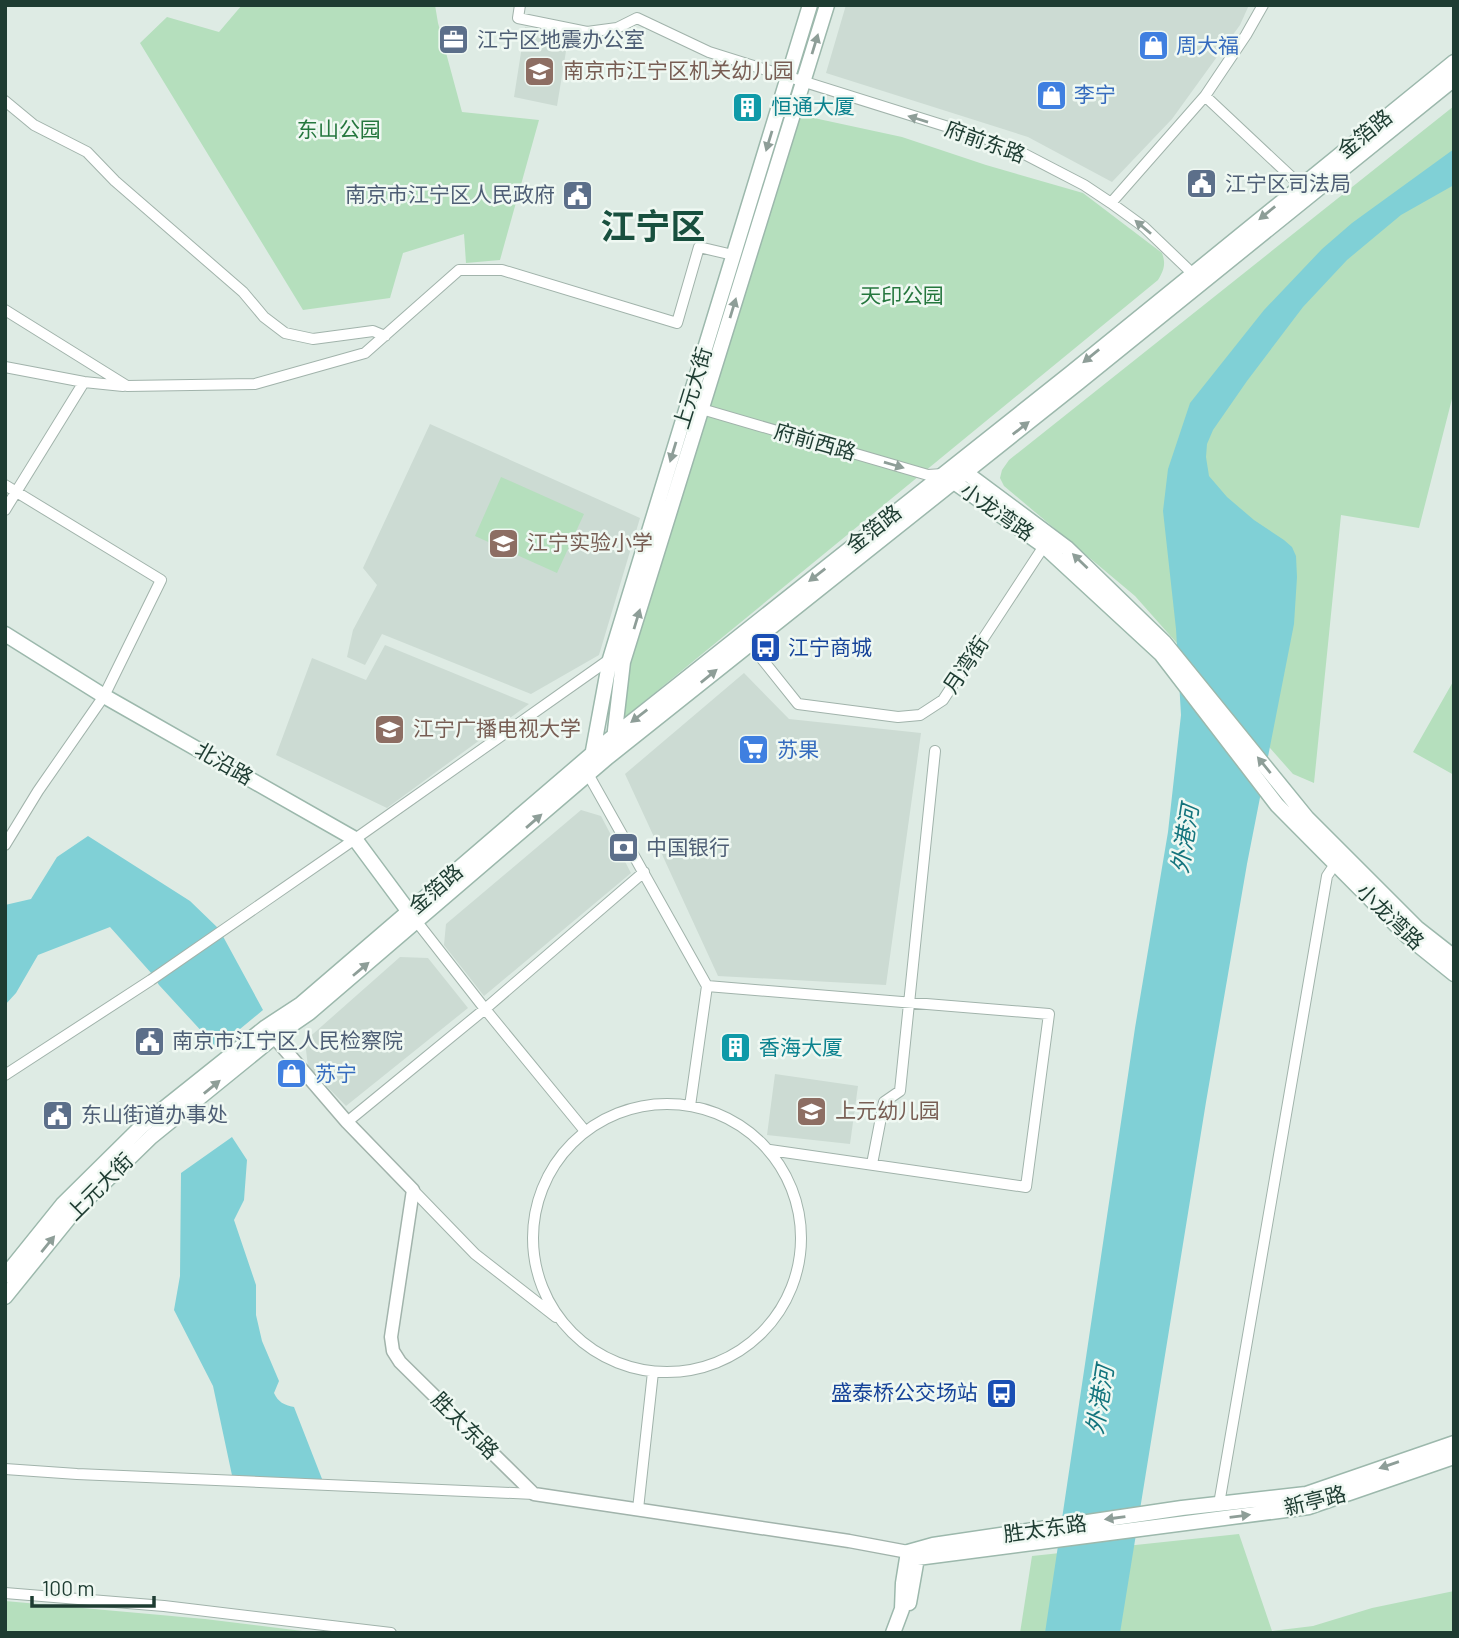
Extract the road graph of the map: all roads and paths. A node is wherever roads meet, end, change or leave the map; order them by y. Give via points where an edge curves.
1 (520, 5) edge
2 (810, 5) edge
3 (827, 5) edge
4 (1263, 5) edge
5 (1454, 62) edge
6 (1454, 79) edge
7 (796, 80) junction
8 (1205, 96) junction
9 (5, 101) edge
10 (1301, 186) junction
11 (1111, 203) junction
12 (733, 255) junction
13 (1193, 274) junction
14 (5, 310) edge
15 (385, 336) junction
16 (5, 367) edge
17 (84, 382) junction
18 (127, 386) junction
19 (695, 407) junction
20 (954, 476) junction
21 (5, 485) edge
22 (16, 492) junction
23 (5, 510) edge
24 (1044, 546) junction
25 (5, 634) edge
26 (750, 644) junction
27 (1162, 648) junction
28 (610, 659) junction
29 (104, 696) junction
30 (615, 735) junction
31 (935, 751) dead end
32 (592, 754) junction
33 (608, 757) junction
34 (588, 774) junction
35 (355, 839) junction
36 (5, 845) edge
37 (1339, 860) junction
38 (644, 872) junction
39 (413, 917) junction
40 (1454, 957) edge
41 (1454, 974) edge
42 (707, 986) junction
43 (909, 1003) junction
44 (305, 1009) junction
45 (485, 1009) junction
46 (274, 1037) junction
47 (5, 1075) edge
48 (690, 1106) junction
49 (347, 1122) junction
50 (585, 1131) junction
51 (769, 1150) junction
52 (872, 1164) junction
53 (413, 1190) junction
54 (5, 1276) edge
55 (5, 1297) edge
56 (560, 1320) junction
57 (653, 1372) junction
58 (1454, 1443) edge
59 (1454, 1457) edge
60 (5, 1469) edge
61 (534, 1494) junction
62 (1219, 1504) junction
63 (1182, 1508) joint
64 (638, 1510) junction
65 (1172, 1525) joint
66 (1033, 1536) junction
67 (912, 1555) junction
68 (5, 1593) edge
69 (391, 1633) edge
70 (893, 1633) edge
71 (901, 1633) edge

1 - 7 street, 府前东路 via 518,18 587,32 617,28 637,18 709,52
2 - 7 main road, 上元大街
7 -> 3 main road, 上元大街
4 - 8 street
5 - 10 main road, 金箔路
20 -> 6 main road, 金箔路
11 -> 7 street, 府前东路 via 1009,146
7 -> 12 main road, 上元大街
19 -> 7 main road, 上元大街
8 - 10 street
8 - 11 street
9 - 15 street via 34,125 86,152 285,333 313,339 373,331
10 -> 13 main road, 金箔路
13 -> 11 street, 府前东路
12 - 15 street via 699,247 677,323 502,270 459,270
12 - 19 main road, 上元大街
13 -> 20 main road, 金箔路
14 - 18 street
15 - 18 street via 365,353 255,384
16 - 17 street
17 - 18 street
17 - 22 street
19 -> 20 street, 府前西路 via 928,475
19 -> 28 main road, 上元大街
30 -> 19 main road, 上元大街 via 623,662
20 - 24 main road, 小龙湾路
20 - 26 main road, 金箔路
27 -> 20 main road, 小龙湾路 via 1067,548
20 -> 30 main road, 金箔路
21 - 22 street
22 - 23 street
22 - 29 street via 161,580
24 - 26 street, 月湾街 via 943,700 920,715 898,717 797,704
24 - 27 main road, 小龙湾路
25 - 29 main road, 北沿路
33 -> 26 main road, 金箔路
27 - 37 main road, 小龙湾路 via 1277,805 1303,823
28 - 32 main road, 上元大街
28 - 35 street
29 - 35 main road, 北沿路
29 - 36 street
30 - 32 main road, 金箔路
30 - 33 main road, 上元大街
31 - 43 street
32 - 34 main road, 上元大街
32 - 39 main road, 金箔路
33 - 34 main road, 金箔路
34 - 38 street
39 -> 34 main road, 金箔路
35 - 39 main road, 北沿路
35 - 47 street
37 - 40 main road, 小龙湾路
37 - 41 main road, 小龙湾路 via 1408,937
37 - 62 street via 1328,876
38 - 42 street
38 - 45 street
39 - 44 main road, 金箔路
39 - 45 street
42 - 43 street
42 - 48 street
43 - 52 street via 900,1091 884,1102
43 - 52 street via 1049,1014 1026,1187
44 - 46 main road, 上元大街
44 - 54 main road, 上元大街 via 266,1027 142,1126 63,1203
45 - 49 street
45 - 50 street
46 - 49 street
55 -> 46 main road, 上元大街 via 73,1213 151,1136
48 - 50 street via 645,1105 613,1114
48 - 51 street via 712,1110 744,1126
49 - 53 street
50 - 56 street via 555,1163 537,1203 533,1246 542,1289
51 - 52 street
51 - 57 street via 793,1189 802,1234 795,1279 774,1320 740,1351 698,1369
53 - 56 street via 475,1254
53 - 61 street, 胜太东路 via 391,1337 393,1351
56 - 57 street via 586,1346 617,1363
57 - 64 street
58 -> 62 main road, 新亭路 via 1306,1494
65 -> 59 main road, 新亭路 via 1309,1507
60 - 61 street
61 - 64 street, 胜太东路
62 - 63 main road, 新亭路
63 -> 66 main road, 胜太东路
64 - 67 street, 胜太东路 via 849,1541
65 - 66 main road, 胜太东路
66 - 67 main road, 胜太东路
67 - 70 main road
67 - 71 main road via 908,1613
68 - 69 street

